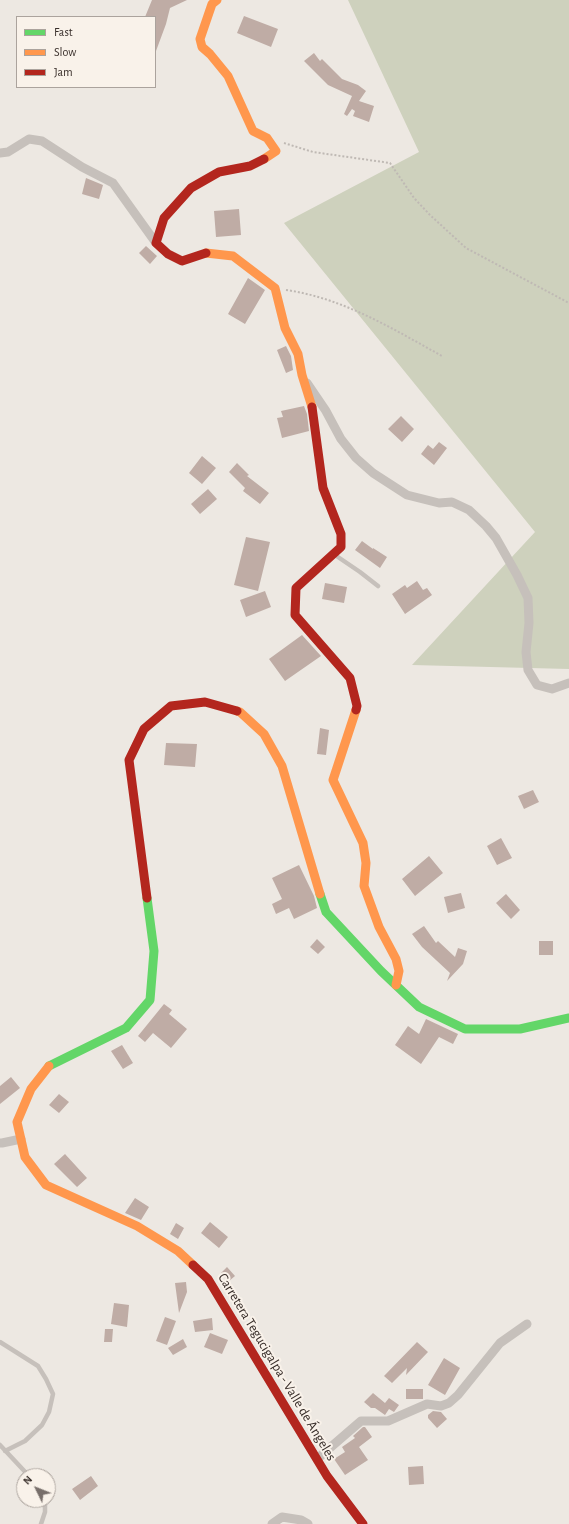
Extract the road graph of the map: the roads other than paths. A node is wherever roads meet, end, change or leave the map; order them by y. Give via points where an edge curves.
1 (217, 0) edge
2 (0, 153) edge
3 (156, 243) junction
4 (302, 375) junction
5 (334, 554) junction
6 (378, 586) dead end
7 (569, 683) edge
8 (396, 985) junction
9 (569, 1018) edge
10 (21, 1139) junction
11 (0, 1142) edge
12 (527, 1324) dead end
13 (0, 1342) edge
14 (0, 1445) edge
15 (5, 1451) junction
16 (316, 1459) junction
17 (21, 1468) edge
18 (46, 1508) edge
19 (41, 1524) edge
20 (272, 1524) edge
21 (308, 1524) edge
22 (363, 1524) edge

1 - 3 main road via 212,4 200,39 202,47 228,76 253,131 267,138 276,151 250,166 219,172 191,188 164,218
2 - 3 street via 8,152 28,139 42,142 113,183
3 - 4 main road via 168,254 182,261 207,253 233,256 275,288 285,328 298,354
4 - 5 main road via 314,412 322,488 341,534 341,547
4 - 7 street via 326,410 341,439 356,458 373,473 407,495 439,503 452,502 469,510 486,526 496,538 528,598 528,670 537,685 552,689
5 - 6 lane
5 - 8 main road via 296,588 296,615 350,678 356,706 333,780 363,843 366,863 364,886 379,927 396,959
8 - 9 main road, Carretera Tegucigalpa - Valle de Ángeles via 419,1007 466,1029 520,1029
8 - 10 main road, Carretera Tegucigalpa - Valle de Ángeles via 326,912 282,766 264,734 240,712 206,702 171,706 144,729 129,760 154,951 150,1000 126,1028 48,1067 31,1089 17,1122
10 - 11 street
10 - 16 main road, Carretera Tegucigalpa - Valle de Ángeles via 25,1156 46,1185 137,1226 178,1252 208,1279
12 - 16 street via 500,1343 450,1403 441,1406 427,1404 388,1421 361,1421
13 - 15 lane via 38,1366 53,1394 49,1412 42,1425 25,1441
14 - 15 lane
15 - 17 lane
16 - 22 main road, Carretera Tegucigalpa - Valle de Ángeles
18 - 19 lane
20 - 21 street via 282,1517 301,1520

